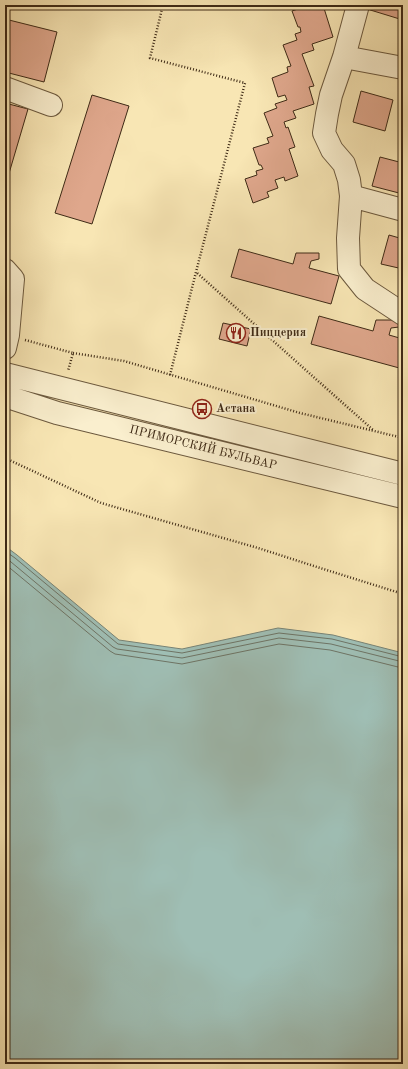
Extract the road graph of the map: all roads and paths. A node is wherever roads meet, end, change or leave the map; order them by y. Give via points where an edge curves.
1 (163, 5) edge
2 (358, 5) edge
3 (344, 57) junction
4 (403, 68) edge
5 (5, 88) edge
6 (51, 105) dead end
7 (351, 196) junction
8 (403, 210) edge
9 (5, 270) edge
10 (196, 272) junction
11 (8, 310) edge
12 (403, 314) edge
13 (5, 348) edge
14 (73, 353) dead end
15 (5, 374) edge
16 (170, 375) junction
17 (5, 396) edge
18 (372, 430) junction
19 (403, 438) edge
20 (5, 458) edge
21 (403, 474) edge
22 (403, 497) edge
23 (403, 594) edge

1 - 10 path via 150,58 245,83
2 - 3 street
3 - 4 street
3 - 7 street via 331,95 324,133 332,150 344,164
5 - 6 street
7 - 8 street
7 - 12 street via 349,268 365,289
9 - 11 street via 13,279
10 - 16 path
10 - 18 path
11 - 13 street
14 - 16 path via 124,361
15 - 21 street
16 - 18 path via 300,413
17 - 22 street, ПРИМОРСКИЙ БУЛЬВАР via 57,413
18 - 19 path
20 - 23 path via 101,503 258,548

